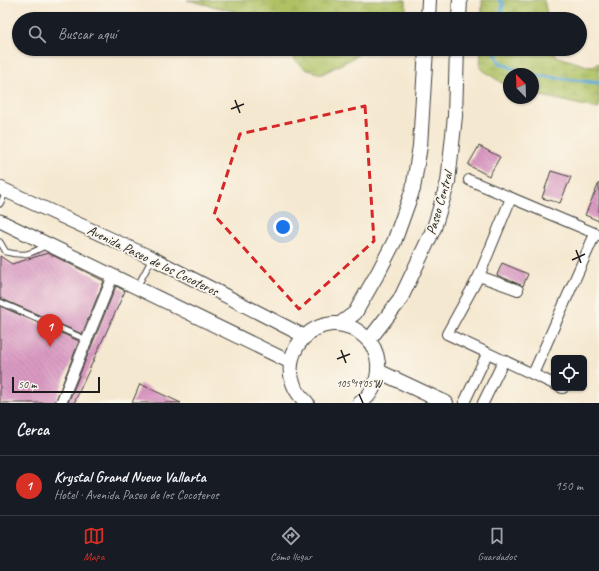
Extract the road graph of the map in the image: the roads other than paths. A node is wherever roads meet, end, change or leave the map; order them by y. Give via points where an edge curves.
1 (429, 0) edge
2 (460, 0) edge
3 (428, 12) edge
4 (459, 12) edge
5 (426, 56) edge
6 (458, 56) edge
7 (469, 180) dead end
8 (3, 190) edge
9 (511, 198) junction
10 (0, 204) edge
11 (0, 221) edge
12 (597, 234) edge
13 (0, 242) edge
14 (48, 244) junction
15 (152, 258) junction
16 (113, 276) junction
17 (479, 276) junction
18 (136, 288) junction
19 (518, 290) dead end
20 (0, 302) edge
21 (340, 324) junction
22 (304, 336) junction
23 (87, 340) junction
24 (369, 340) junction
25 (487, 354) junction
26 (504, 360) junction
27 (290, 362) junction
28 (378, 370) junction
29 (533, 374) junction
30 (551, 383) edge
31 (365, 402) edge
32 (61, 403) edge
33 (307, 403) edge
34 (446, 403) edge
35 (464, 403) edge
36 (483, 403) edge

1 - 3 main road
2 - 4 main road
5 - 21 main road, Paseo Central via 420,146 413,190 394,242 379,271 355,312
6 - 24 main road, Paseo Central via 448,182 434,228 400,300
7 - 9 street
8 - 10 lane
8 - 15 street, Avenida Paseo de los Cocoteros
9 - 12 street
9 - 17 street
11 - 14 street
12 - 29 street
13 - 14 lane via 6,252 19,256
14 - 16 street
15 - 18 lane
15 - 22 street, Avenida Paseo de los Cocoteros
16 - 18 street
16 - 23 street
17 - 19 street
17 - 25 street via 447,334
18 - 27 street
20 - 23 lane
21 - 22 main road via 327,324 315,328
21 - 24 main road via 351,327
22 - 27 main road via 295,348
23 - 32 street
24 - 28 main road via 378,360
25 - 26 street
25 - 35 street
26 - 29 street
26 - 36 street
27 - 33 main road via 291,379 298,394
28 - 31 main road via 374,388
28 - 34 main road
29 - 30 street

